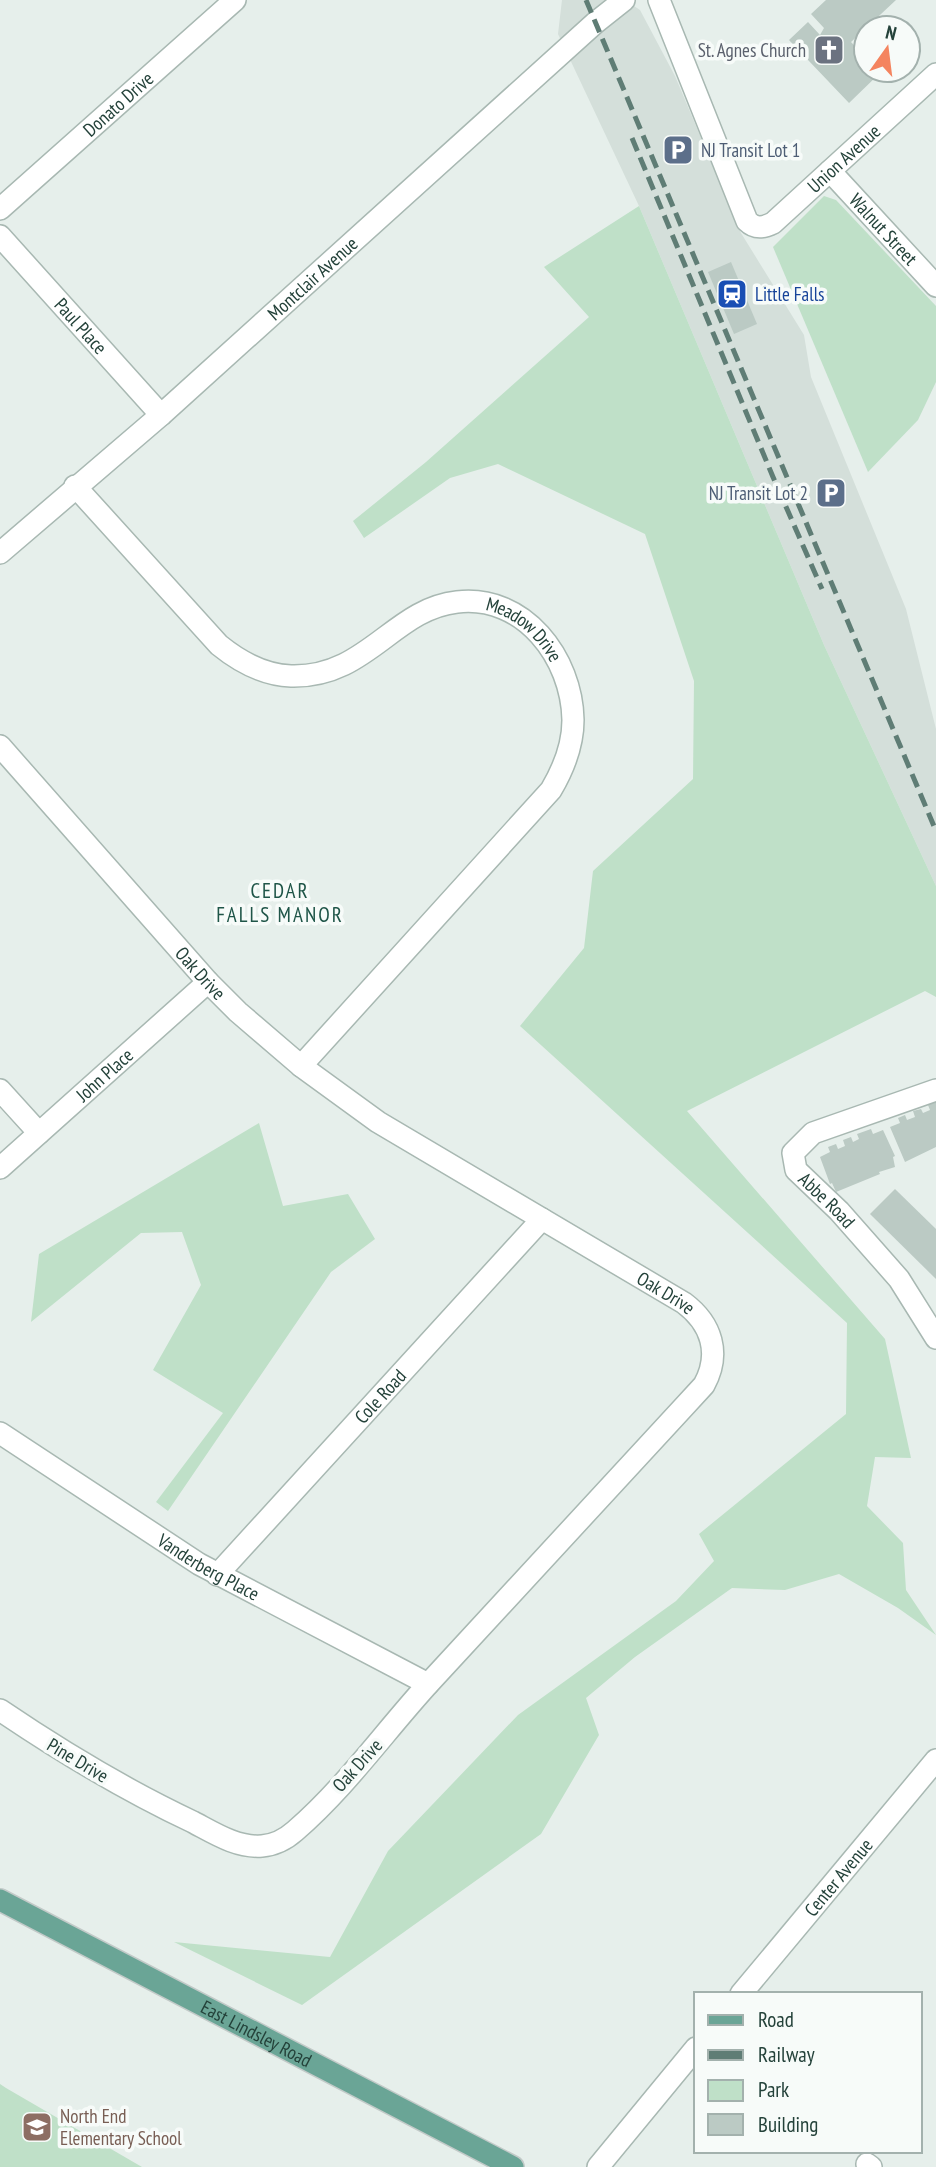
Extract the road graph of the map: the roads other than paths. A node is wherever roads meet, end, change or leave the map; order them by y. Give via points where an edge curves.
1 (235, 0) edge
2 (624, 0) edge
3 (659, 0) edge
4 (936, 74) edge
5 (830, 171) junction
6 (0, 209) edge
7 (0, 236) edge
8 (936, 286) edge
9 (161, 415) junction
10 (75, 486) junction
11 (0, 553) edge
12 (0, 746) edge
13 (208, 982) junction
14 (301, 1066) junction
15 (0, 1090) edge
16 (936, 1090) edge
17 (39, 1133) junction
18 (0, 1168) edge
19 (542, 1219) junction
20 (936, 1338) edge
21 (0, 1433) edge
22 (217, 1575) junction
23 (428, 1684) junction
24 (0, 1710) edge
25 (936, 1759) edge
26 (158, 1806) joint
27 (0, 1900) edge
28 (743, 1992) edge
29 (694, 2050) edge
30 (513, 2167) edge
31 (598, 2167) edge

1 - 6 street, Donato Drive
2 - 9 street, Montclair Avenue
3 - 5 street, Union Avenue via 747,221 759,227 773,223
4 - 5 street, Union Avenue
5 - 8 street, Walnut Street
7 - 9 street, Paul Place
9 - 10 street, Montclair Avenue
10 - 11 street, Montclair Avenue
10 - 14 street, Meadow Drive via 219,645 256,668 301,676 335,670 422,613 472,601 502,607 528,623 562,668 573,722 567,758 551,790
12 - 13 street, Oak Drive
13 - 14 street, Oak Drive
13 - 17 street, John Place
14 - 19 street, Oak Drive via 378,1122
15 - 17 street
16 - 20 street, Abbe Road via 813,1133 793,1153 796,1170 899,1279
17 - 18 street, John Place
19 - 22 street, Cole Road
19 - 23 street, Oak Drive via 694,1310 708,1329 713,1363 704,1385
21 - 22 street, Vanderberg Place
22 - 23 street, Vanderberg Place
23 - 26 street, Oak Drive via 298,1829 278,1842 235,1843
24 - 26 street, Pine Drive
25 - 28 street, Center Avenue
27 - 30 main road, East Lindsley Road
29 - 31 street

